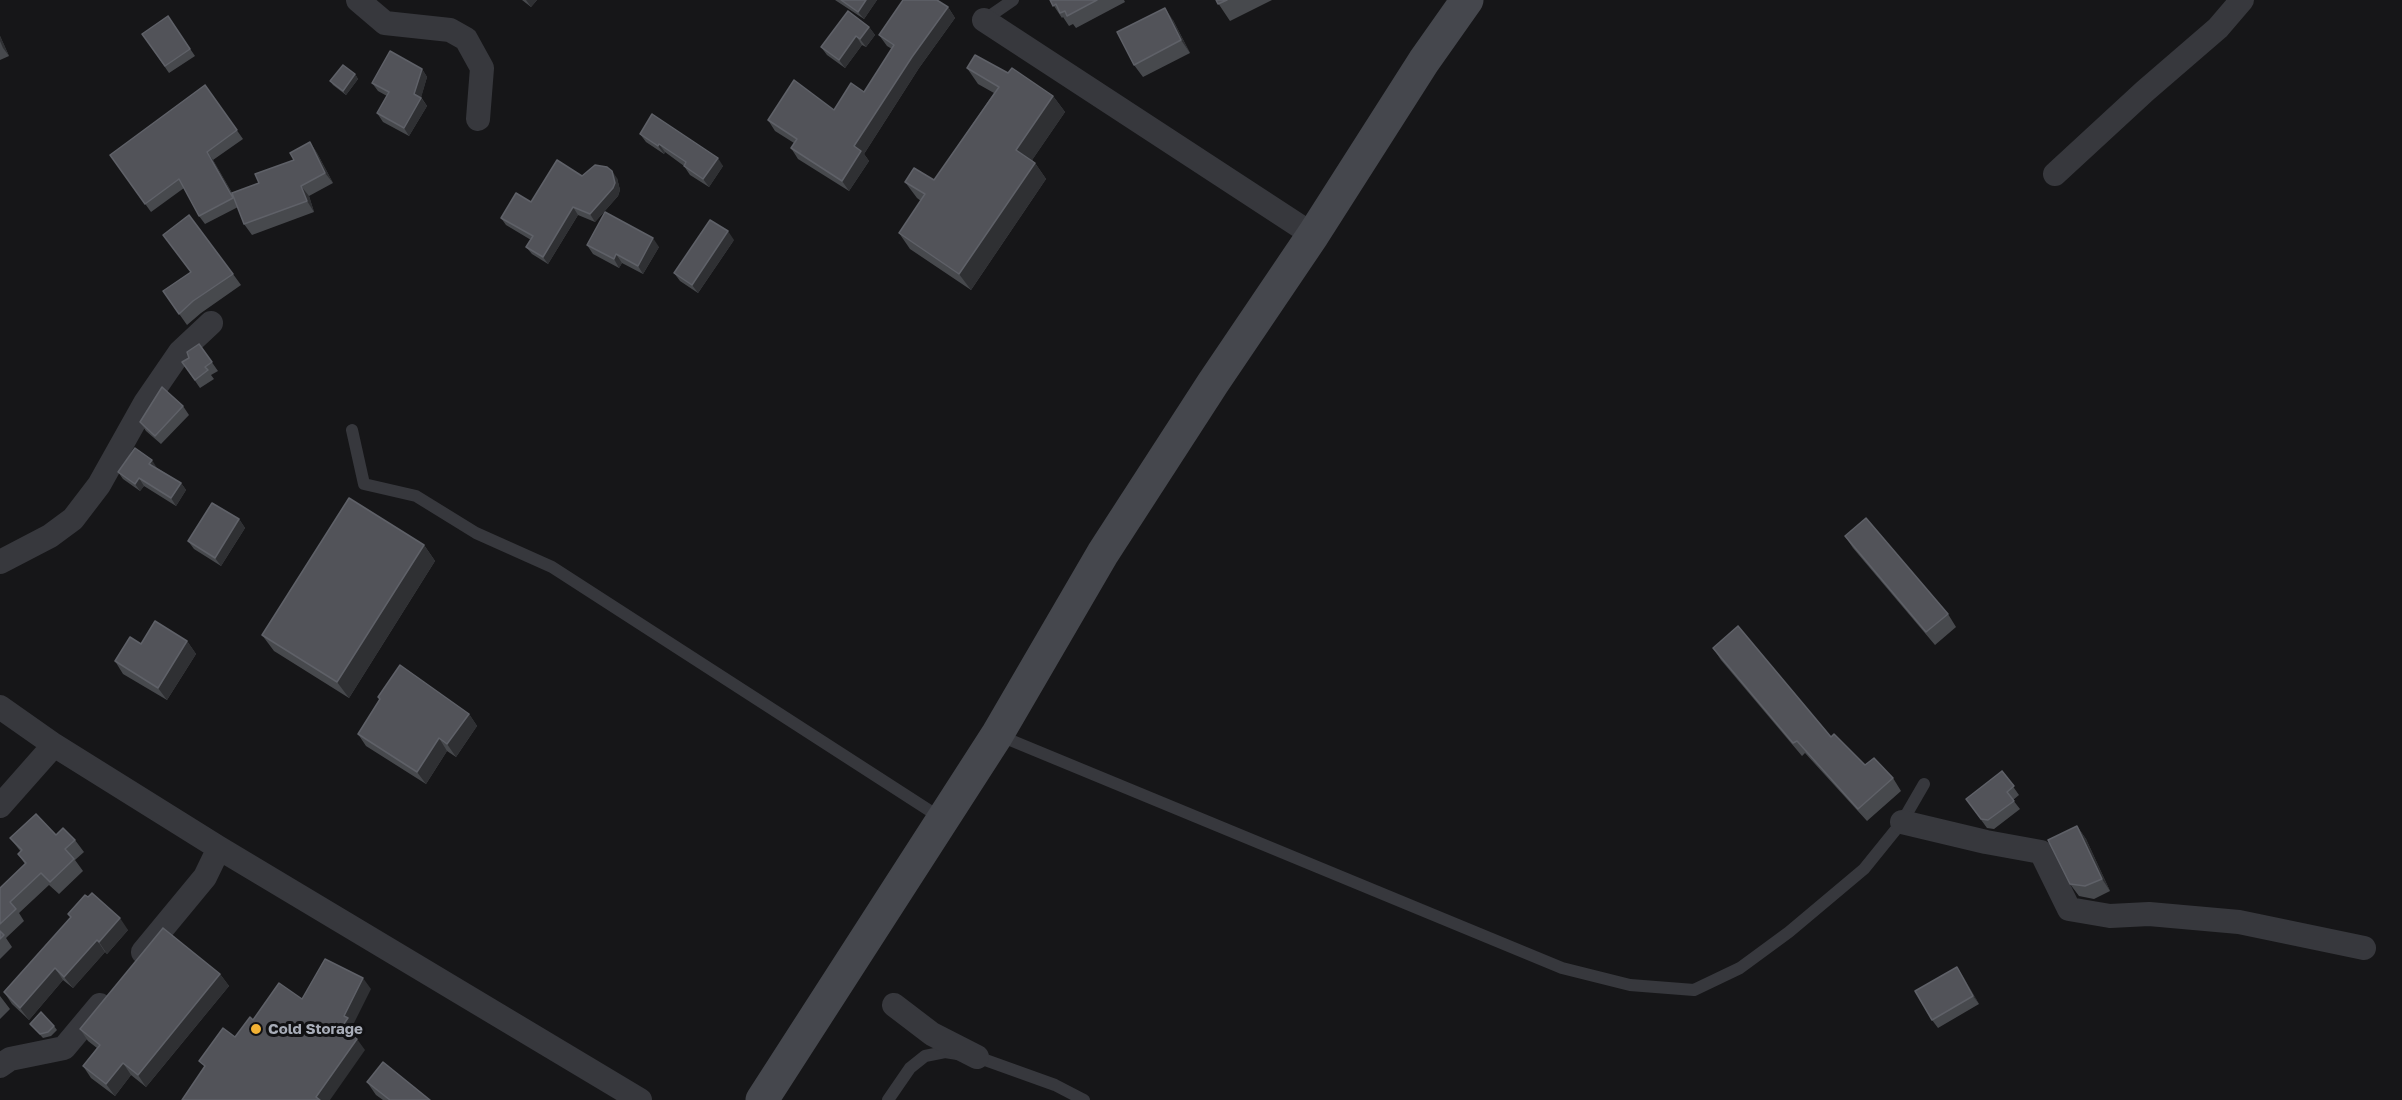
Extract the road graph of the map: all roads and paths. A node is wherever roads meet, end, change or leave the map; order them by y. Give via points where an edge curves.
1 (358, 0) edge
2 (1013, 0) edge
3 (1467, 0) edge
4 (2242, 0) edge
5 (984, 20) joint
6 (478, 119) dead end
7 (2055, 174) dead end
8 (1313, 235) junction
9 (211, 323) dead end
10 (352, 430) dead end
11 (0, 562) edge
12 (0, 707) edge
13 (997, 735) junction
14 (54, 745) junction
15 (1924, 784) dead end
16 (0, 806) edge
17 (942, 818) junction
18 (1902, 822) junction
19 (219, 848) junction
20 (2364, 948) dead end
21 (894, 1005) dead end
22 (977, 1057) junction
23 (0, 1066) edge
24 (639, 1100) edge
25 (762, 1100) edge
26 (888, 1100) edge
27 (1084, 1100) edge

1 - 6 street via 385,23 450,30 466,39 482,68
2 - 5 lane
3 - 8 main road
4 - 7 street via 2218,28
5 - 8 street
8 - 13 main road via 1110,543
9 - 11 street via 180,352 99,485 73,519
10 - 17 lane via 364,484 416,496 476,533 552,567
12 - 14 street
13 - 17 main road
13 - 18 lane via 1562,968 1630,985 1694,990 1740,968 1864,869
14 - 16 street
14 - 19 street
15 - 18 lane
17 - 25 main road
18 - 20 street via 2041,852 2068,909 2110,916 2149,914 2239,922
19 - 23 street via 205,877 64,1048 10,1059
19 - 24 street
21 - 22 street via 932,1034
22 - 26 lane via 945,1052 925,1056 910,1068
22 - 27 lane via 1055,1085

